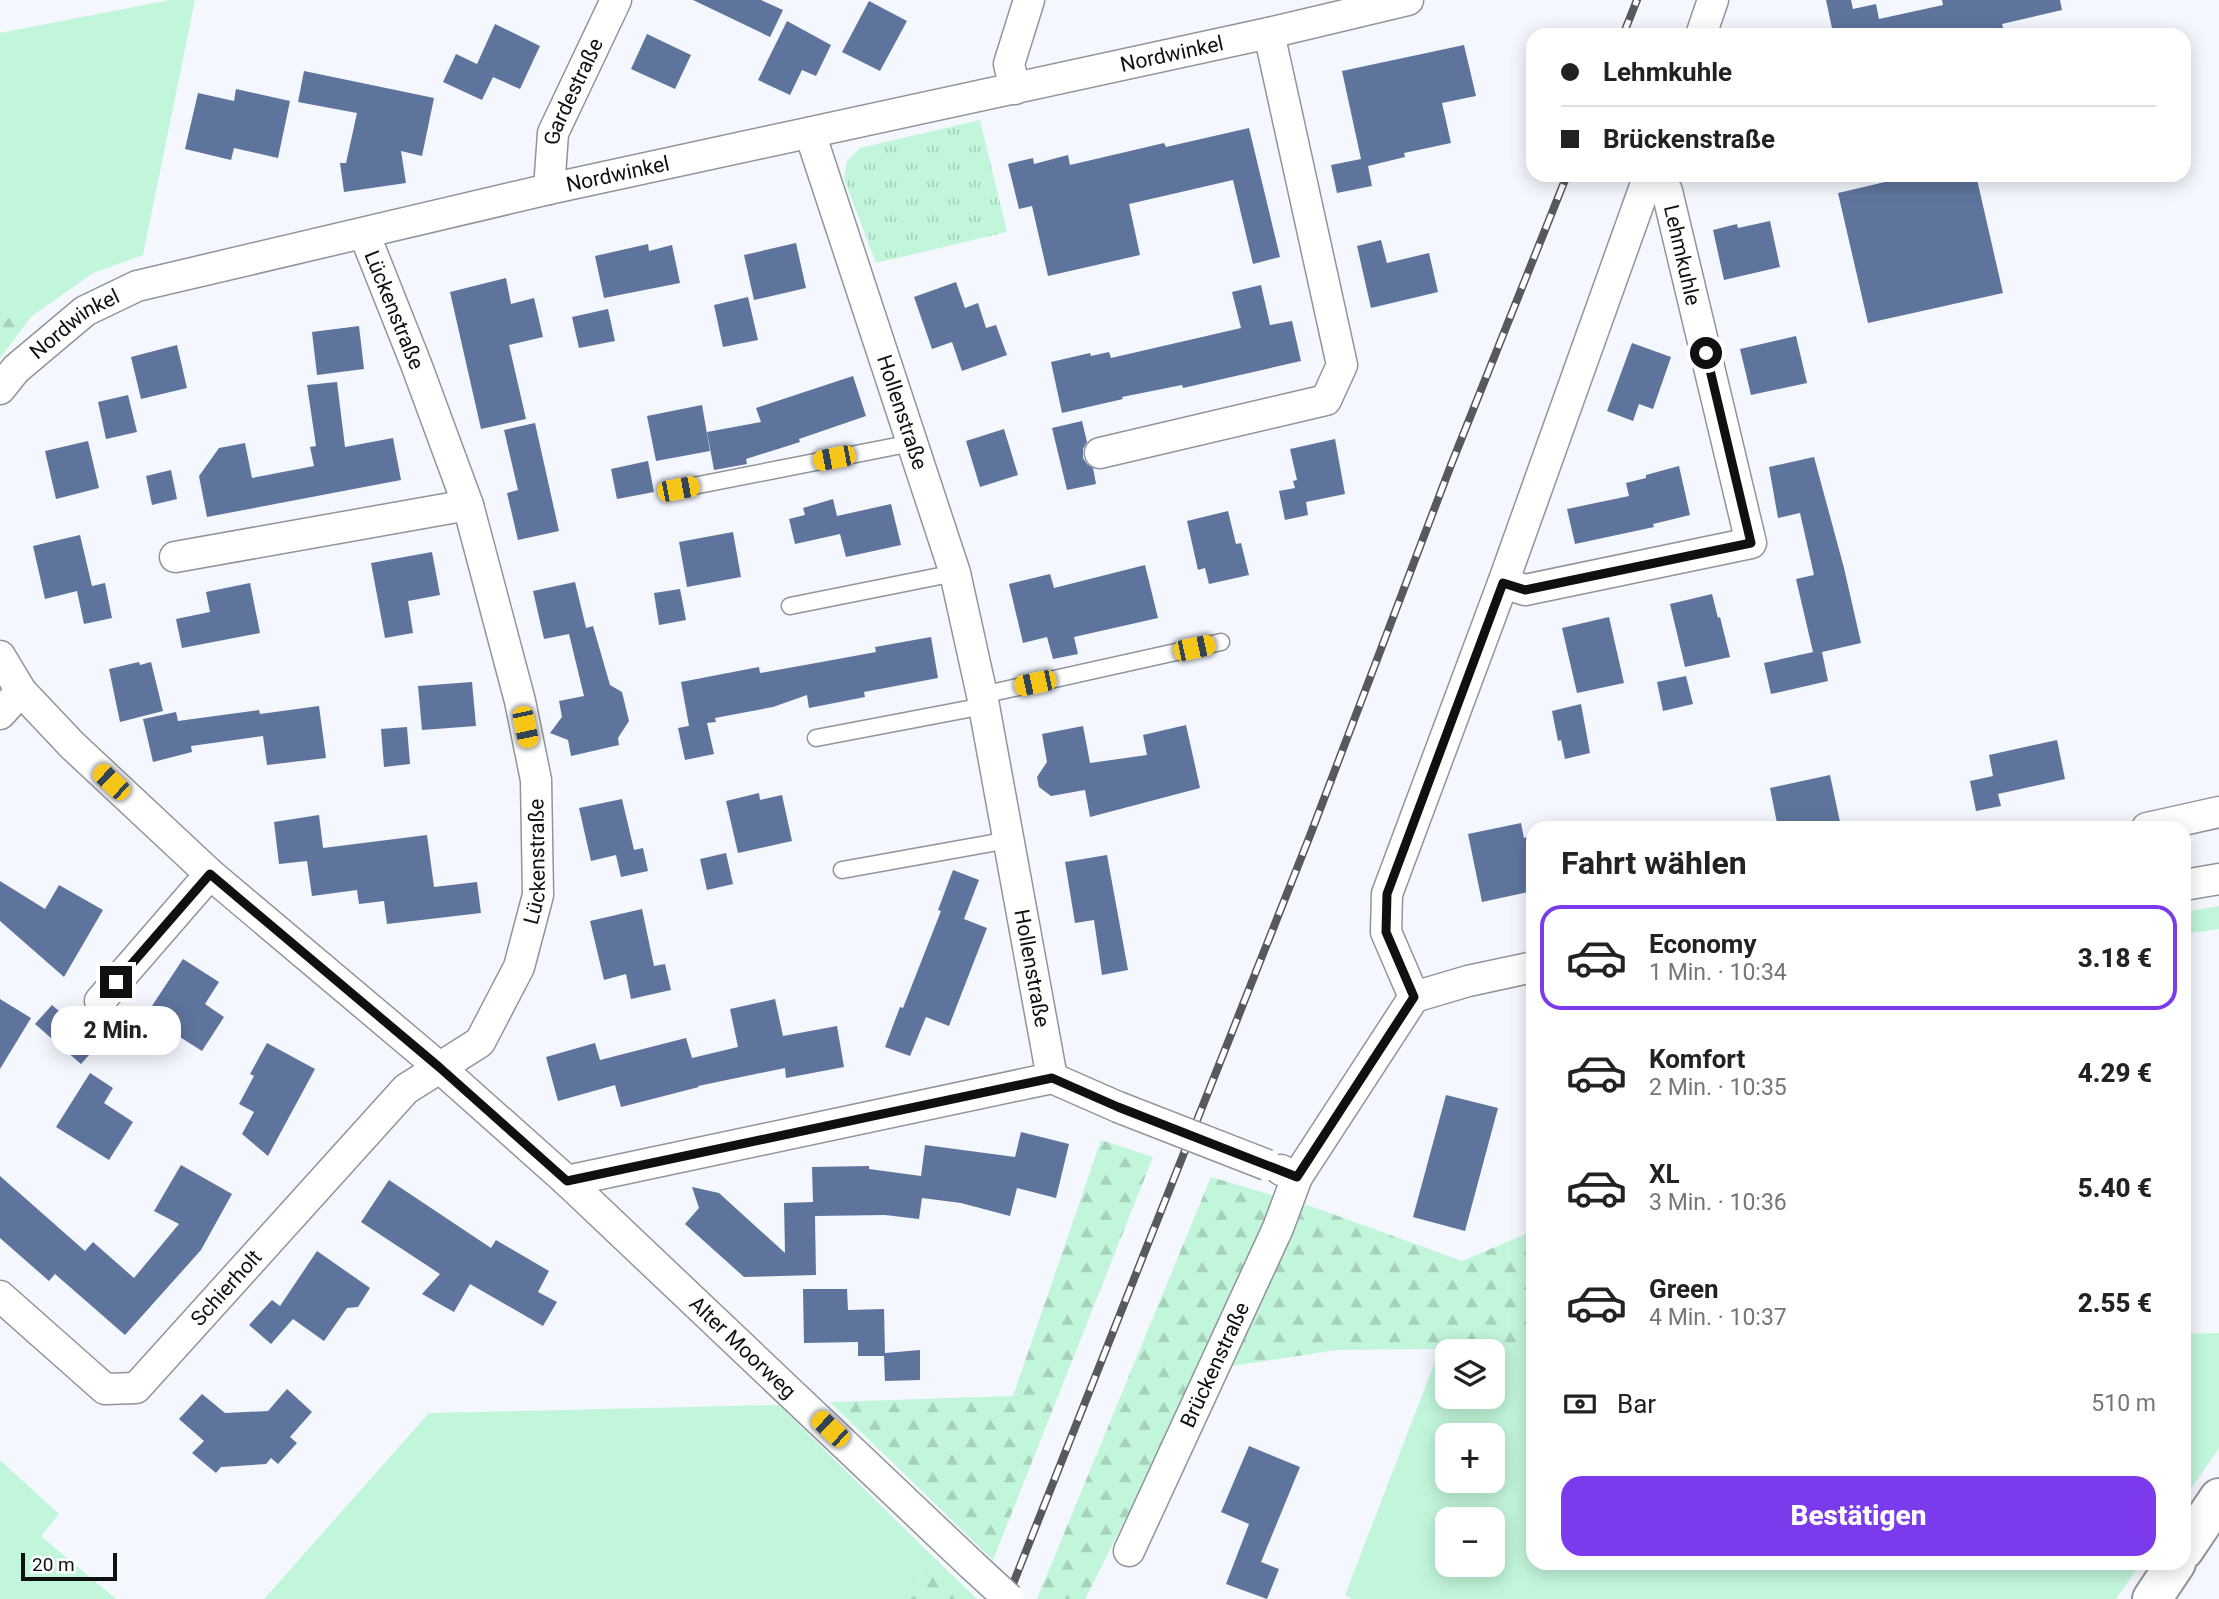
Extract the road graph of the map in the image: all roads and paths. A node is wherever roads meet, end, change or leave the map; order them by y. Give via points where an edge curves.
1 (616, 0) edge
2 (1029, 0) edge
3 (1408, 0) edge
4 (1713, 0) edge
5 (1703, 28) edge
6 (1269, 33) junction
7 (1015, 89) junction
8 (810, 134) junction
9 (1647, 182) edge
10 (1653, 182) edge
11 (549, 189) junction
12 (364, 233) junction
13 (0, 389) edge
14 (912, 443) junction
15 (1100, 453) dead end
16 (678, 489) dead end
17 (468, 505) junction
18 (175, 557) dead end
19 (955, 573) junction
20 (1503, 583) junction
21 (790, 606) dead end
22 (1221, 642) dead end
23 (0, 656) edge
24 (20, 691) junction
25 (983, 700) junction
26 (0, 714) edge
27 (816, 738) dead end
28 (2219, 811) edge
29 (2177, 821) edge
30 (1009, 840) junction
31 (842, 870) dead end
32 (210, 874) junction
33 (2219, 879) edge
34 (2191, 884) edge
35 (1526, 969) edge
36 (1414, 997) junction
37 (100, 1000) dead end
38 (439, 1067) junction
39 (1052, 1078) junction
40 (1297, 1177) junction
41 (567, 1181) junction
42 (0, 1296) edge
43 (2219, 1497) edge
44 (2191, 1539) edge
45 (1129, 1550) dead end
46 (2171, 1570) edge
47 (1009, 1599) edge
48 (2152, 1599) edge

1 - 11 street, Gardestraße via 553,133
2 - 7 street via 1009,64
3 - 6 street, Nordwinkel
4 - 5 street
6 - 7 street, Nordwinkel
6 - 15 street via 1342,365 1326,400
7 - 8 street, Nordwinkel
8 - 11 street, Nordwinkel
8 - 14 street, Hollenstraße
9 - 20 street, Lehmkuhle
10 - 20 street, Lehmkuhle via 1667,191 1751,543 1525,590
11 - 12 street, Nordwinkel
12 - 13 street, Nordwinkel via 137,286 85,311 16,369
12 - 17 street, Lückenstraße
14 - 16 lane
14 - 19 street, Hollenstraße
17 - 18 street
17 - 38 street, Lückenstraße via 536,780 538,895 519,967 480,1042
19 - 21 lane
19 - 25 street, Hollenstraße
20 - 36 street, Lehmkuhle via 1387,894 1386,932
22 - 25 lane
23 - 24 street
24 - 26 street
24 - 32 street
25 - 27 lane
25 - 30 street, Hollenstraße
28 - 29 street
30 - 31 lane
30 - 39 street, Hollenstraße
32 - 37 street
32 - 38 street
33 - 34 street
35 - 36 street
36 - 40 street, Brückenstraße
38 - 41 street
38 - 42 street, Schierholt via 406,1089 136,1388 105,1389
39 - 40 street, bridge
39 - 41 street
40 - 45 street, Brückenstraße via 1278,1228
41 - 47 street, Alter Moorweg, bridge
43 - 44 main road
46 - 48 main road

